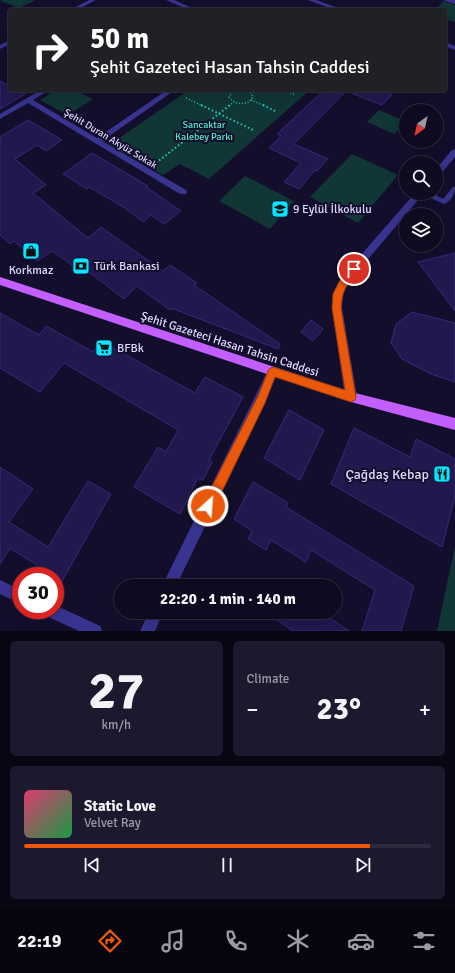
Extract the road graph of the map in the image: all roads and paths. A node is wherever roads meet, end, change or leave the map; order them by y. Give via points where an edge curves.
1 (93, 0) edge
2 (169, 0) edge
3 (311, 0) edge
4 (447, 0) edge
5 (455, 2) edge
6 (77, 8) edge
7 (187, 8) edge
8 (335, 8) edge
9 (42, 92) edge
10 (169, 92) edge
11 (232, 92) edge
12 (250, 92) edge
13 (289, 92) edge
14 (295, 95) dead end
15 (186, 98) dead end
16 (28, 100) junction
17 (251, 100) junction
18 (234, 102) junction
19 (275, 111) dead end
20 (219, 114) junction
21 (0, 116) edge
22 (253, 130) dead end
23 (97, 141) junction
24 (455, 152) edge
25 (443, 166) edge
26 (146, 170) junction
27 (455, 189) edge
28 (183, 192) dead end
29 (414, 200) edge
30 (440, 200) edge
31 (0, 281) edge
32 (273, 372) junction
33 (351, 397) junction
34 (455, 424) edge
35 (172, 579) edge
36 (0, 587) edge
37 (12, 593) edge
38 (64, 617) edge
39 (153, 619) edge
40 (95, 631) edge
41 (147, 631) edge

1 - 6 street
2 - 7 street
3 - 8 street
4 - 5 street
9 - 16 street
10 - 23 street
11 - 18 path via 229,97
12 - 17 path
13 - 14 path
15 - 20 path
16 - 21 street
16 - 23 street, Şehit Duran Akyüz Sokak
17 - 18 path via 245,103
17 - 19 path
18 - 20 path
20 - 22 path
20 - 26 path
23 - 26 street, Şehit Duran Akyüz Sokak
24 - 25 street
26 - 28 street, Şehit Duran Akyüz Sokak
27 - 30 lane via 444,202
29 - 33 street via 343,282 338,294 337,308
31 - 32 main road, Şehit Gazeteci Hasan Tahsin Caddesi
32 - 33 main road, Şehit Gazeteci Hasan Tahsin Caddesi
32 - 35 street
33 - 34 main road, Şehit Gazeteci Hasan Tahsin Caddesi
36 - 37 street
38 - 40 street
39 - 41 street

